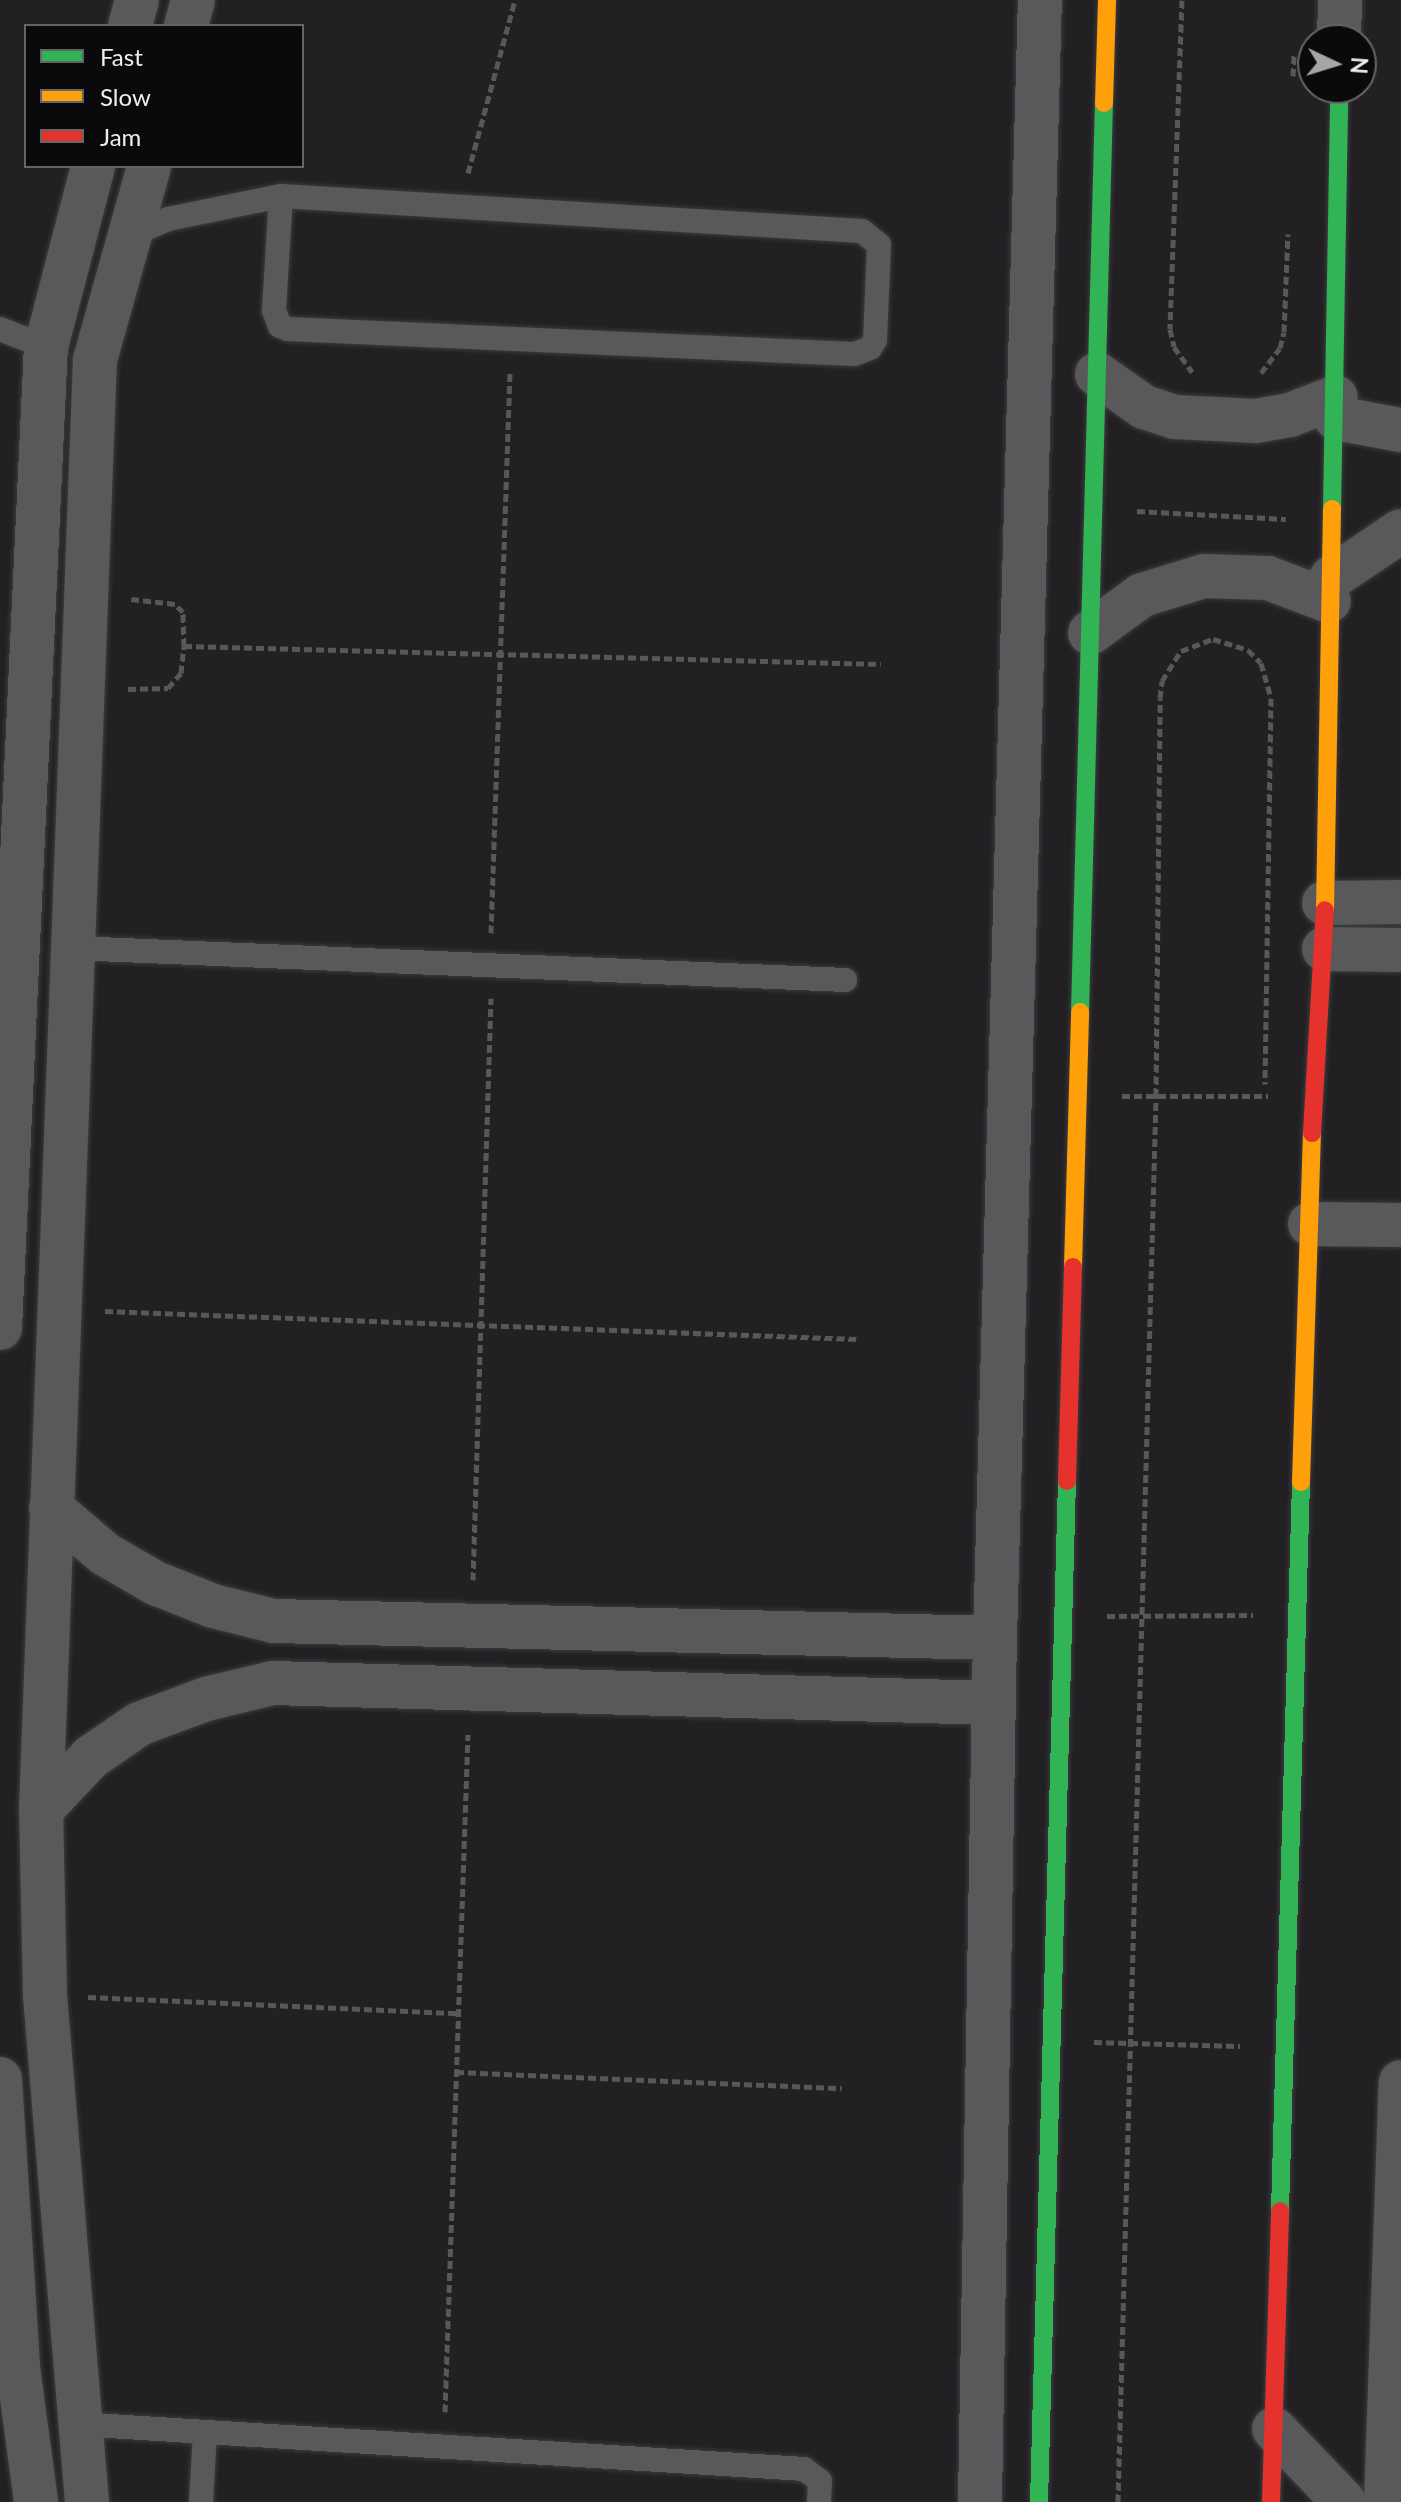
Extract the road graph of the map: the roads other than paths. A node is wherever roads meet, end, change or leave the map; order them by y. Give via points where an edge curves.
1 (137, 0) edge
2 (193, 0) edge
3 (1040, 0) edge
4 (1107, 0) edge
5 (1340, 0) edge
6 (131, 24) edge
7 (187, 24) edge
8 (1339, 24) edge
9 (1339, 104) edge
10 (92, 168) edge
11 (148, 168) edge
12 (281, 196) junction
13 (131, 235) junction
14 (0, 329) edge
15 (46, 347) junction
16 (1097, 374) junction
17 (1336, 407) junction
18 (1401, 430) edge
19 (1401, 531) edge
20 (1330, 589) junction
21 (1090, 633) junction
22 (15, 696) edge
23 (12, 815) edge
24 (1401, 902) edge
25 (1324, 903) junction
26 (73, 948) junction
27 (1324, 949) junction
28 (1401, 950) edge
29 (845, 980) dead end
30 (1310, 1224) junction
31 (1401, 1225) edge
32 (0, 1328) edge
33 (51, 1508) junction
34 (274, 1621) junction
35 (995, 1638) junction
36 (272, 1683) junction
37 (994, 1703) junction
38 (41, 1810) junction
39 (1401, 2082) edge
40 (1, 2094) edge
41 (9, 2358) edge
42 (77, 2424) junction
43 (1274, 2429) junction
44 (205, 2433) junction
45 (36, 2502) edge
46 (87, 2502) edge
47 (201, 2502) edge
48 (819, 2502) edge
49 (980, 2502) edge
50 (1039, 2502) edge
51 (1271, 2502) edge
52 (1344, 2502) edge
53 (1386, 2502) edge

1 - 6 street
2 - 7 street
3 - 35 street
4 - 16 street
5 - 8 street
9 - 17 street
10 - 15 street
11 - 13 street
12 - 12 lane via 274,310 280,326 863,353 875,340 879,245 862,231
12 - 13 lane via 168,219
13 - 26 street via 95,360
14 - 15 lane
15 - 22 street
16 - 17 street via 1144,407 1175,417 1256,421
16 - 21 street
17 - 18 street
17 - 20 street
19 - 20 street
20 - 21 street via 1268,578 1204,576 1142,595
20 - 25 street
21 - 50 street
22 - 23 street
23 - 32 street
24 - 25 street
25 - 27 street
26 - 29 lane
26 - 33 street
27 - 28 street
27 - 30 street
30 - 31 street
30 - 43 street
33 - 34 street via 105,1554 155,1583 213,1606
33 - 38 street
34 - 35 street
34 - 36 street
35 - 37 street
36 - 37 street
36 - 38 street via 206,1699 139,1724 91,1757
37 - 49 street
38 - 42 street via 45,1996
39 - 53 street
40 - 41 street
41 - 45 street
42 - 44 lane
42 - 46 street
43 - 51 street
43 - 52 street
44 - 47 lane
44 - 48 lane via 804,2469 820,2481

